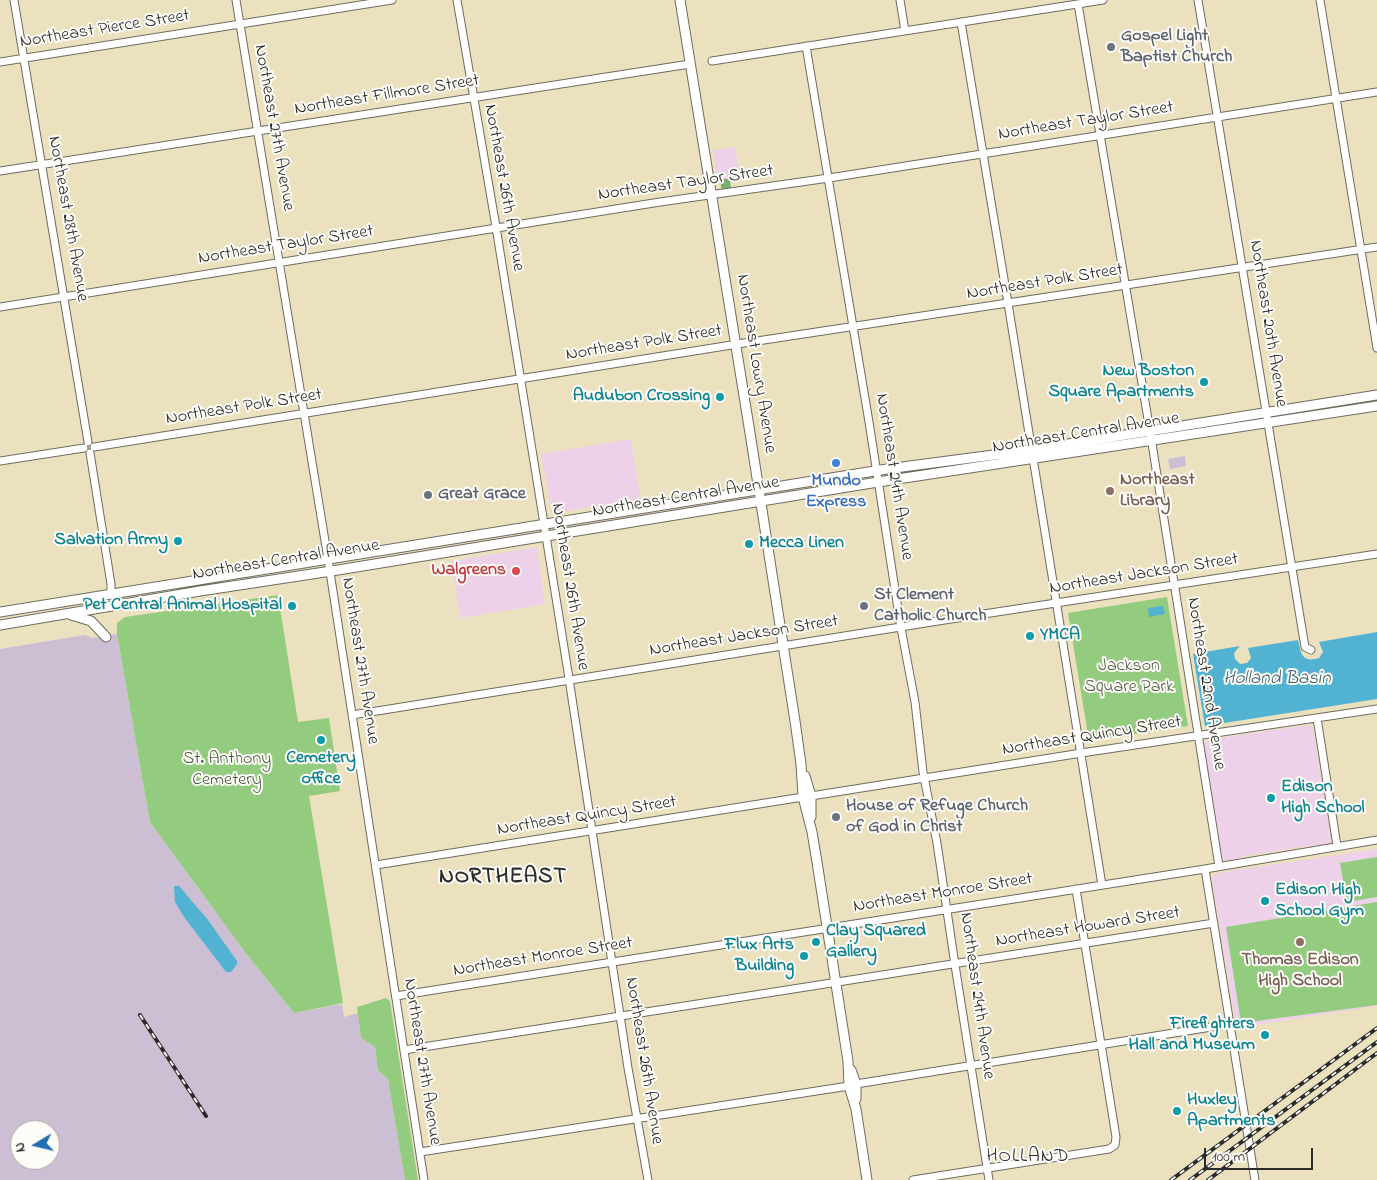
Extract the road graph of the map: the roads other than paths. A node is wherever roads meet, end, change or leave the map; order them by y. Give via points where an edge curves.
1 (14, 0) edge
2 (236, 0) edge
3 (392, 0) edge
4 (457, 0) edge
5 (680, 0) edge
6 (900, 0) edge
7 (1103, 0) edge
8 (1198, 0) edge
9 (1320, 0) edge
10 (1078, 4) junction
11 (961, 22) junction
12 (240, 24) junction
13 (905, 31) junction
14 (806, 46) junction
15 (24, 59) junction
16 (712, 61) dead end
17 (0, 62) edge
18 (690, 64) junction
19 (1377, 92) edge
20 (473, 98) junction
21 (1336, 98) junction
22 (1218, 117) junction
23 (258, 131) junction
24 (1100, 136) junction
25 (983, 152) junction
26 (43, 166) junction
27 (0, 171) edge
28 (829, 178) junction
29 (711, 195) junction
30 (496, 228) junction
31 (1377, 247) edge
32 (1362, 249) junction
33 (280, 262) junction
34 (1243, 267) junction
35 (1125, 286) junction
36 (65, 297) junction
37 (1008, 303) junction
38 (0, 307) edge
39 (853, 328) junction
40 (736, 345) junction
41 (1377, 348) edge
42 (520, 379) junction
43 (1377, 395) edge
44 (1377, 406) edge
45 (1267, 412) junction
46 (305, 413) junction
47 (1268, 422) junction
48 (1151, 436) junction
49 (89, 448) junction
50 (1032, 454) junction
51 (0, 461) edge
52 (876, 471) junction
53 (878, 482) junction
54 (759, 490) junction
55 (761, 503) junction
56 (543, 524) junction
57 (545, 536) junction
58 (1377, 554) edge
59 (328, 559) junction
60 (1292, 567) junction
61 (330, 572) junction
62 (1175, 585) junction
63 (111, 593) junction
64 (1056, 604) junction
65 (0, 612) edge
66 (51, 617) junction
67 (0, 625) edge
68 (901, 628) junction
69 (106, 637) dead end
70 (783, 646) junction
71 (1312, 650) dead end
72 (569, 679) junction
73 (1377, 708) edge
74 (352, 715) junction
75 (1317, 718) junction
76 (1198, 736) junction
77 (1081, 753) junction
78 (924, 778) junction
79 (807, 797) junction
80 (592, 831) junction
81 (1377, 840) edge
82 (1337, 846) junction
83 (376, 865) junction
84 (1219, 866) junction
85 (1205, 869) junction
86 (1102, 885) junction
87 (1076, 889) junction
88 (948, 908) junction
89 (1214, 923) junction
90 (827, 927) junction
91 (1084, 944) junction
92 (612, 962) junction
93 (954, 965) junction
94 (836, 982) junction
95 (396, 996) junction
96 (620, 1016) junction
97 (1230, 1024) junction
98 (1101, 1045) junction
99 (404, 1050) junction
100 (971, 1066) junction
101 (852, 1085) junction
102 (637, 1118) junction
103 (420, 1152) junction
104 (987, 1169) junction
105 (424, 1180) edge
106 (648, 1180) edge
107 (867, 1180) edge
108 (913, 1180) edge
109 (989, 1180) edge
110 (1254, 1180) edge

1 - 15 street, Northeast 28th Avenue
2 - 12 street, Northeast 27th Avenue
3 - 12 street, Northeast Pierce Street
4 - 20 street, Northeast 26th Avenue
5 - 18 main road, Northeast Lowry Avenue
6 - 13 street
7 - 10 street
8 - 22 street, Northeast 20th Avenue
9 - 21 street
10 - 11 street
10 - 24 street, Northeast 22nd Avenue
11 - 13 street
11 - 25 street
12 - 15 street, Northeast Pierce Street
12 - 23 street, Northeast 27th Avenue
13 - 14 street
14 - 16 street
14 - 28 street, Northeast 24th Avenue
15 - 17 street, Northeast Pierce Street
15 - 26 street, Northeast 28th Avenue
18 - 20 street, Northeast Fillmore Street
18 - 29 main road, Northeast Lowry Avenue
19 - 21 street, Northeast Taylor Street
20 - 23 street, Northeast Fillmore Street
20 - 30 street, Northeast 26th Avenue
21 - 22 street, Northeast Taylor Street
21 - 32 street
22 - 24 street, Northeast Taylor Street
22 - 34 street, Northeast 20th Avenue
23 - 26 street, Northeast Fillmore Street
23 - 33 street, Northeast 27th Avenue
24 - 25 street, Northeast Taylor Street
24 - 35 street, Northeast 22nd Avenue
25 - 28 street, Northeast Taylor Street
25 - 37 street
26 - 27 street, Northeast Fillmore Street
26 - 36 street, Northeast 28th Avenue
28 - 29 street, Northeast Taylor Street
28 - 39 street, Northeast 24th Avenue
29 - 30 street, Northeast Taylor Street
29 - 40 main road, Northeast Lowry Avenue
30 - 33 street, Northeast Taylor Street
30 - 42 street, Northeast 26th Avenue
31 - 32 street, Northeast Polk Street
32 - 34 street, Northeast Polk Street
32 - 41 street
33 - 36 street, Northeast Taylor Street
33 - 46 street, Northeast 27th Avenue
34 - 35 street, Northeast Polk Street
34 - 45 street, Northeast 20th Avenue
35 - 37 street, Northeast Polk Street
35 - 48 street, Northeast 22nd Avenue
36 - 38 street, Northeast Taylor Street
36 - 49 street, Northeast 28th Avenue
37 - 39 street, Northeast Polk Street
37 - 50 street
39 - 40 street, Northeast Polk Street
39 - 52 street, Northeast 24th Avenue
40 - 42 street, Northeast Polk Street
40 - 54 main road, Northeast Lowry Avenue
42 - 46 street, Northeast Polk Street
42 - 56 street, Northeast 26th Avenue
43 - 45 main road, Northeast Central Avenue
44 - 47 main road, Northeast Central Avenue
45 - 47 street, Northeast 20th Avenue
45 - 48 main road, Northeast Central Avenue
46 - 49 street, Northeast Polk Street
46 - 59 street, Northeast 27th Avenue
47 - 48 main road, Northeast Central Avenue
47 - 60 street, Northeast 20th Avenue
48 - 50 main road, Northeast Central Avenue
48 - 62 street, Northeast 22nd Avenue
49 - 51 street, Northeast Polk Street
49 - 63 street, Northeast 28th Avenue
50 - 52 main road, Northeast Central Avenue
50 - 53 main road, Northeast Central Avenue
50 - 64 street
52 - 53 street, Northeast 24th Avenue
52 - 54 main road, Northeast Central Avenue
53 - 55 main road, Northeast Central Avenue
53 - 68 street, Northeast 24th Avenue
54 - 55 main road, Northeast Lowry Avenue
54 - 56 main road, Northeast Central Avenue
55 - 57 main road, Northeast Central Avenue
55 - 70 main road, Northeast Lowry Avenue
56 - 57 street, Northeast 26th Avenue
56 - 59 main road, Northeast Central Avenue
57 - 61 main road, Northeast Central Avenue
57 - 72 street, Northeast 26th Avenue
58 - 60 street, Northeast Jackson Street
59 - 61 street, Northeast 27th Avenue
59 - 63 main road, Northeast Central Avenue
60 - 62 street, Northeast Jackson Street
60 - 71 street, Northeast 20th Avenue via 1305,647
61 - 66 main road, Northeast Central Avenue
61 - 74 street, Northeast 27th Avenue
62 - 64 street, Northeast Jackson Street
62 - 76 street, Northeast 22nd Avenue
63 - 65 main road, Northeast Central Avenue
64 - 68 street, Northeast Jackson Street
64 - 77 street
66 - 67 main road, Northeast Central Avenue
66 - 69 main road via 79,616 91,621
68 - 70 street, Northeast Jackson Street
68 - 78 street, Northeast 24th Avenue via 915,702
70 - 72 street, Northeast Jackson Street
70 - 79 main road, Northeast Lowry Avenue
72 - 74 street, Northeast Jackson Street
72 - 80 street, Northeast 26th Avenue
73 - 75 street, Northeast Quincy Street
74 - 83 street, Northeast 27th Avenue
75 - 76 street, Northeast Quincy Street
75 - 82 street
76 - 77 street, Northeast Quincy Street
76 - 84 street, Northeast 22nd Avenue
77 - 78 street, Northeast Quincy Street
77 - 86 street
78 - 79 street, Northeast Quincy Street
78 - 88 street, Northeast 24th Avenue
79 - 80 street, Northeast Quincy Street
79 - 90 main road, Northeast Lowry Avenue
80 - 83 street, Northeast Quincy Street
80 - 92 street, Northeast 26th Avenue
81 - 82 street, Northeast Monroe Street
82 - 84 street, Northeast Monroe Street
83 - 95 street, Northeast 27th Avenue
84 - 85 street, Northeast Monroe Street
85 - 86 street, Northeast Monroe Street
85 - 89 street
86 - 87 street, Northeast Monroe Street
87 - 88 street, Northeast Monroe Street
87 - 91 street
88 - 90 street, Northeast Monroe Street
88 - 93 street, Northeast 24th Avenue
89 - 91 street, Northeast Howard Street
89 - 97 street
90 - 92 street, Northeast Monroe Street
90 - 94 main road, Northeast Lowry Avenue
91 - 93 street, Northeast Howard Street
91 - 98 street
92 - 95 street, Northeast Monroe Street
92 - 96 street, Northeast 26th Avenue
93 - 94 street, Northeast Howard Street
93 - 100 street, Northeast 24th Avenue
94 - 96 street, Northeast Howard Street
94 - 101 main road, Northeast Lowry Avenue
95 - 99 street, Northeast 27th Avenue
96 - 99 street, Northeast Howard Street
96 - 102 street, Northeast 26th Avenue
97 - 98 street
97 - 110 street
98 - 100 street
98 - 104 street via 1115,1145 1109,1149
99 - 103 street, Northeast 27th Avenue
100 - 101 street
100 - 104 street, Northeast 24th Avenue
101 - 102 street
101 - 107 main road, Northeast Lowry Avenue
102 - 103 street
102 - 106 street, Northeast 26th Avenue
103 - 105 street, Northeast 27th Avenue
104 - 108 street
104 - 109 street, Northeast 24th Avenue

